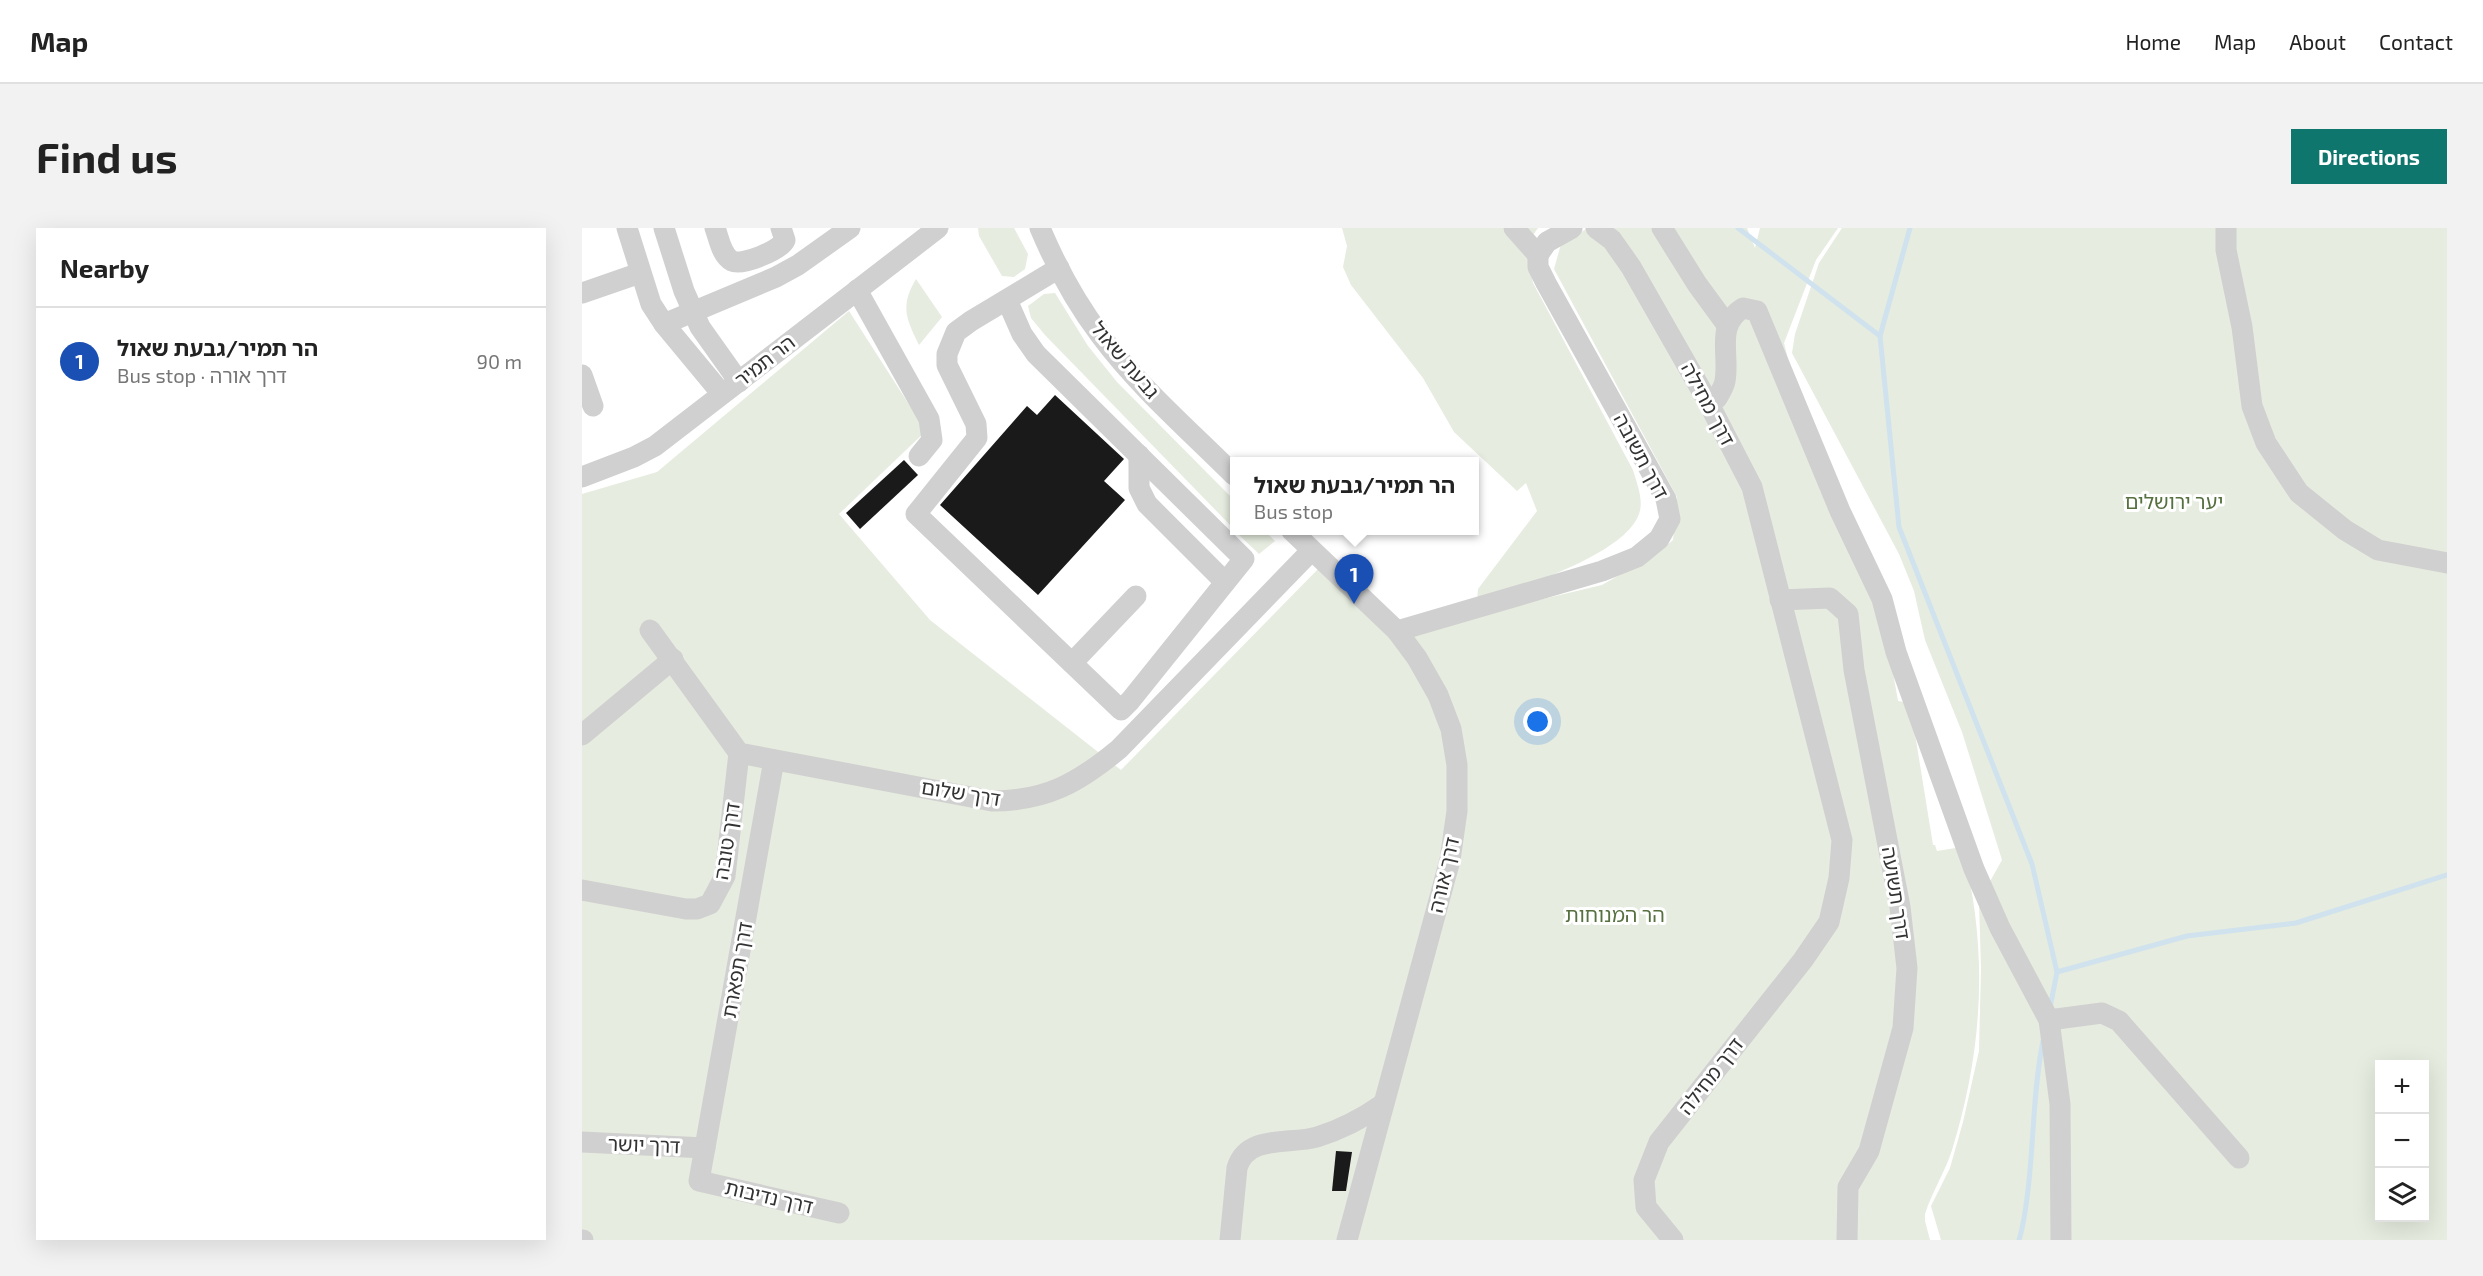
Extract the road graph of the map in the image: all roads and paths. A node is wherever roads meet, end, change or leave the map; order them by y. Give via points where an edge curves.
1 (656, 228) edge
2 (664, 228) edge
3 (715, 228) edge
4 (781, 228) edge
5 (850, 228) edge
6 (938, 228) edge
7 (1041, 228) edge
8 (1514, 228) edge
9 (1572, 228) edge
10 (1596, 228) edge
11 (1662, 228) edge
12 (2226, 228) edge
13 (628, 233) edge
14 (829, 237) edge
15 (1538, 255) junction
16 (1059, 268) junction
17 (640, 273) junction
18 (857, 290) junction
19 (582, 293) edge
20 (1007, 300) junction
21 (693, 312) junction
22 (664, 324) junction
23 (1727, 325) junction
24 (582, 375) edge
25 (730, 388) junction
26 (1707, 400) junction
27 (593, 406) dead end
28 (1138, 455) junction
29 (919, 456) dead end
30 (1230, 471) edge
31 (582, 477) edge
32 (1295, 535) edge
33 (1311, 550) junction
34 (2447, 563) edge
35 (1226, 582) junction
36 (1136, 596) dead end
37 (1780, 600) junction
38 (650, 630) dead end
39 (1397, 631) junction
40 (673, 659) junction
41 (1072, 663) junction
42 (582, 735) edge
43 (739, 753) junction
44 (774, 760) junction
45 (582, 890) edge
46 (2049, 1020) junction
47 (1383, 1104) junction
48 (582, 1142) edge
49 (705, 1148) junction
50 (2239, 1158) dead end
51 (699, 1181) joint
52 (840, 1213) dead end
53 (1230, 1240) edge
54 (1347, 1240) edge
55 (1673, 1240) edge
56 (1847, 1240) edge
57 (2061, 1240) edge

1 - 13 street
2 - 21 street
3 - 4 street via 724,254 738,263 783,246
5 - 14 street
6 - 18 street, הר תמיר
7 - 16 street, גבעת שאול
8 - 15 street
9 - 15 street via 1547,242
10 - 26 street, דרך מחילה via 1612,240 1631,267
11 - 23 street
12 - 34 street via 2226,250 2242,327 2252,406 2266,443 2299,493 2345,530 2378,550
13 - 17 street
14 - 21 street via 776,277
15 - 39 street, דרך תשובה via 1538,267 1546,283 1666,499 1670,519 1659,539 1636,557 1602,571
16 - 20 street
16 - 30 street, גבעת שאול via 1101,336 1128,369
17 - 19 street
17 - 22 street via 651,304
18 - 25 street, הר תמיר
18 - 29 street via 929,419 932,440
20 - 28 street via 1036,354
20 - 41 street via 956,332 947,365 976,424 977,438 916,514
21 - 22 street
21 - 25 street
22 - 25 street
23 - 26 street via 1725,383 1717,398
23 - 46 street via 1732,314 1743,308 1757,311 1840,511 1882,599 1900,663 1974,869
24 - 27 street
25 - 31 street, הר תמיר via 655,446
26 - 37 street, דרך מחילה via 1752,487
28 - 35 street via 1139,488 1147,504
28 - 35 street via 1244,559
32 - 33 street
33 - 39 street, דרך אורה
33 - 44 street, דרך שלום via 1119,749 1090,773 1041,796 992,801
35 - 41 street via 1121,710
36 - 41 street
37 - 55 street, דרך מחילה via 1842,840 1839,878 1829,922 1659,1142 1644,1180 1646,1207
37 - 56 street, דרך תשועה via 1830,598 1848,614 1854,670 1900,907 1907,968 1904,1028 1869,1151 1848,1187
38 - 40 street
39 - 47 street, דרך אורה via 1438,696 1451,729 1457,811 1450,860
40 - 42 street
40 - 43 street
43 - 44 street, דרך שלום
43 - 45 street, דרך טובה via 725,876 710,904 686,909
44 - 49 street, דרך תפארת
46 - 50 street via 2102,1013 2119,1021
46 - 57 street via 2060,1104
47 - 53 street via 1358,1120 1316,1137 1262,1144 1245,1153 1237,1168
47 - 54 street, דרך אורה
48 - 49 street, דרך יושר
49 - 51 street, דרך תפארת
51 - 52 street, דרך נדיבות

